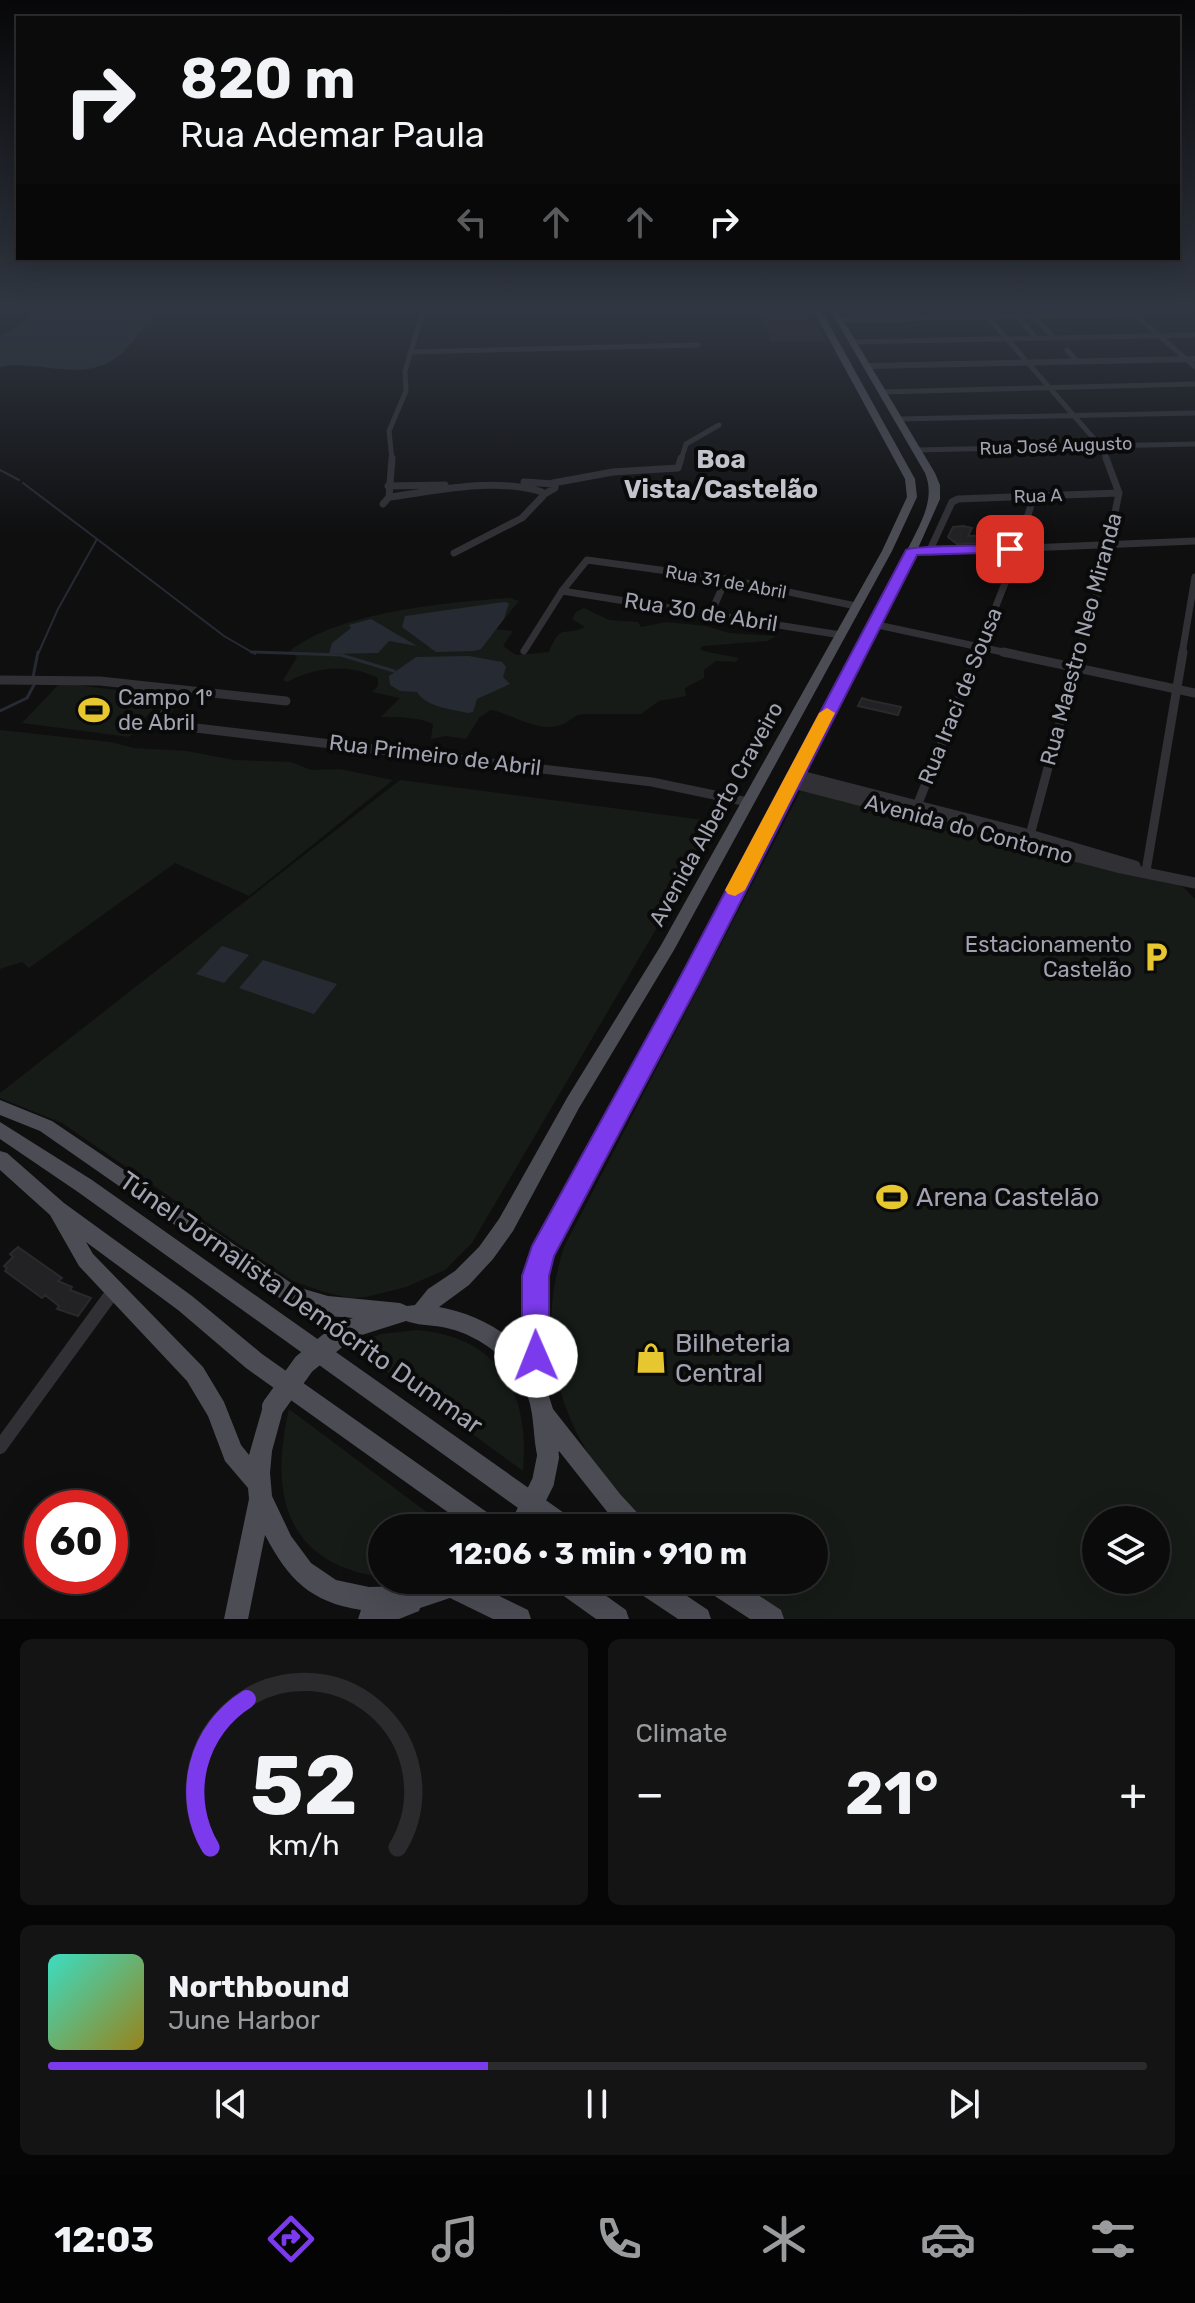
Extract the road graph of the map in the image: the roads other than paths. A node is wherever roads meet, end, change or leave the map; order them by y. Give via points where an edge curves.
1 (406, 384) edge
2 (858, 384) edge
3 (877, 384) edge
4 (1046, 384) edge
5 (1195, 384) edge
6 (1050, 388) junction
7 (882, 392) junction
8 (1195, 413) edge
9 (1074, 416) junction
10 (899, 419) junction
11 (719, 425) dead end
12 (1195, 444) edge
13 (1100, 446) junction
14 (917, 450) junction
15 (553, 483) junction
16 (388, 486) junction
17 (1119, 493) junction
18 (543, 495) junction
19 (1034, 496) junction
20 (389, 497) junction
21 (383, 504) dead end
22 (1195, 541) edge
23 (1109, 545) junction
24 (889, 546) junction
25 (1017, 549) junction
26 (921, 551) junction
27 (454, 553) dead end
28 (1195, 577) edge
29 (726, 579) junction
30 (562, 591) junction
31 (856, 606) junction
32 (711, 613) junction
33 (873, 624) junction
34 (841, 635) junction
35 (979, 647) junction
36 (524, 651) dead end
37 (1074, 666) junction
38 (0, 680) edge
39 (1176, 689) junction
40 (181, 690) junction
41 (1195, 693) edge
42 (286, 701) dead end
43 (795, 779) junction
44 (748, 802) junction
45 (917, 806) junction
46 (1030, 835) junction
47 (1146, 871) junction
48 (1195, 883) edge
49 (0, 1107) edge
50 (0, 1129) edge
51 (0, 1159) edge
52 (57, 1209) junction
53 (115, 1289) junction
54 (410, 1314) junction
55 (537, 1387) junction
56 (546, 1417) junction
57 (0, 1447) edge
58 (259, 1492) junction
59 (470, 1514) edge
60 (527, 1514) edge
61 (546, 1514) edge
62 (623, 1514) edge
63 (418, 1594) edge
64 (431, 1594) edge
65 (467, 1594) edge
66 (582, 1594) edge
67 (662, 1594) edge
68 (734, 1594) edge
69 (236, 1619) edge
70 (370, 1619) edge
71 (519, 1619) edge
72 (617, 1619) edge
73 (699, 1619) edge
74 (772, 1619) edge

1 - 16 street via 389,431 393,451
2 - 24 main road, Avenida Alberto Craveiro via 910,479 912,497
3 - 7 main road
4 - 6 street, Rua Maestro Neo Miranda
5 - 6 street
6 - 7 street
6 - 9 street, Rua Maestro Neo Miranda
7 - 10 main road
8 - 9 street
9 - 10 street
9 - 13 street, Rua Maestro Neo Miranda
10 - 14 main road
11 - 15 street via 686,444 678,468
12 - 13 street, Rua José Augusto
13 - 14 street, Rua José Augusto
13 - 17 street, Rua Maestro Neo Miranda
14 - 26 main road via 936,492
15 - 16 street
15 - 18 street via 555,488
16 - 20 street
17 - 19 street, Rua A
17 - 23 street, Rua Maestro Neo Miranda
18 - 20 street via 524,487
18 - 27 street via 522,518
19 - 25 street, Rua Iraci de Sousa
19 - 26 street, Rua A via 958,499
20 - 21 street
22 - 23 street
23 - 25 street
23 - 37 street, Rua Maestro Neo Miranda
24 - 26 main road
24 - 31 main road, Avenida Alberto Craveiro
25 - 26 street
25 - 35 street, Rua Iraci de Sousa
26 - 33 main road
28 - 39 street
29 - 30 street, Rua 31 de Abril via 596,560 584,561
29 - 31 street, Rua 31 de Abril
29 - 32 street
30 - 32 street, Rua 30 de Abril
30 - 36 street
31 - 34 main road, Avenida Alberto Craveiro
32 - 34 street, Rua 30 de Abril
33 - 35 street
33 - 43 main road
34 - 44 main road, Avenida Alberto Craveiro
35 - 37 street
35 - 45 street, Rua Iraci de Sousa
37 - 39 street
37 - 46 street, Rua Maestro Neo Miranda
38 - 40 street via 100,681
39 - 41 street
39 - 47 street
40 - 42 street
40 - 44 street, Rua Primeiro de Abril via 162,724 652,782
43 - 45 street, Avenida do Contorno
43 - 47 street, Avenida do Contorno
43 - 55 main road via 541,1254 536,1276
44 - 54 main road, Avenida Alberto Craveiro via 506,1225 462,1278
45 - 46 street, Avenida do Contorno
46 - 47 street, Avenida do Contorno
47 - 48 street, Avenida do Contorno
49 - 54 main road via 46,1126 291,1294 328,1306
50 - 61 main road, Túnel Jornalista Demócrito Dummar
51 - 52 main road
52 - 53 main road via 86,1260
52 - 59 main road via 254,1361
53 - 57 street
53 - 58 main road via 195,1374 233,1453
54 - 55 main road via 446,1316 489,1332
54 - 58 main road, bridge via 375,1318 346,1330 311,1354 283,1387 260,1444
55 - 56 main road
56 - 60 main road, bridge via 548,1457
56 - 62 main road
58 - 63 main road via 286,1554 314,1582 353,1596 394,1600
58 - 69 main road
64 - 70 main road
65 - 71 main road
66 - 72 main road
67 - 73 main road
68 - 74 main road

